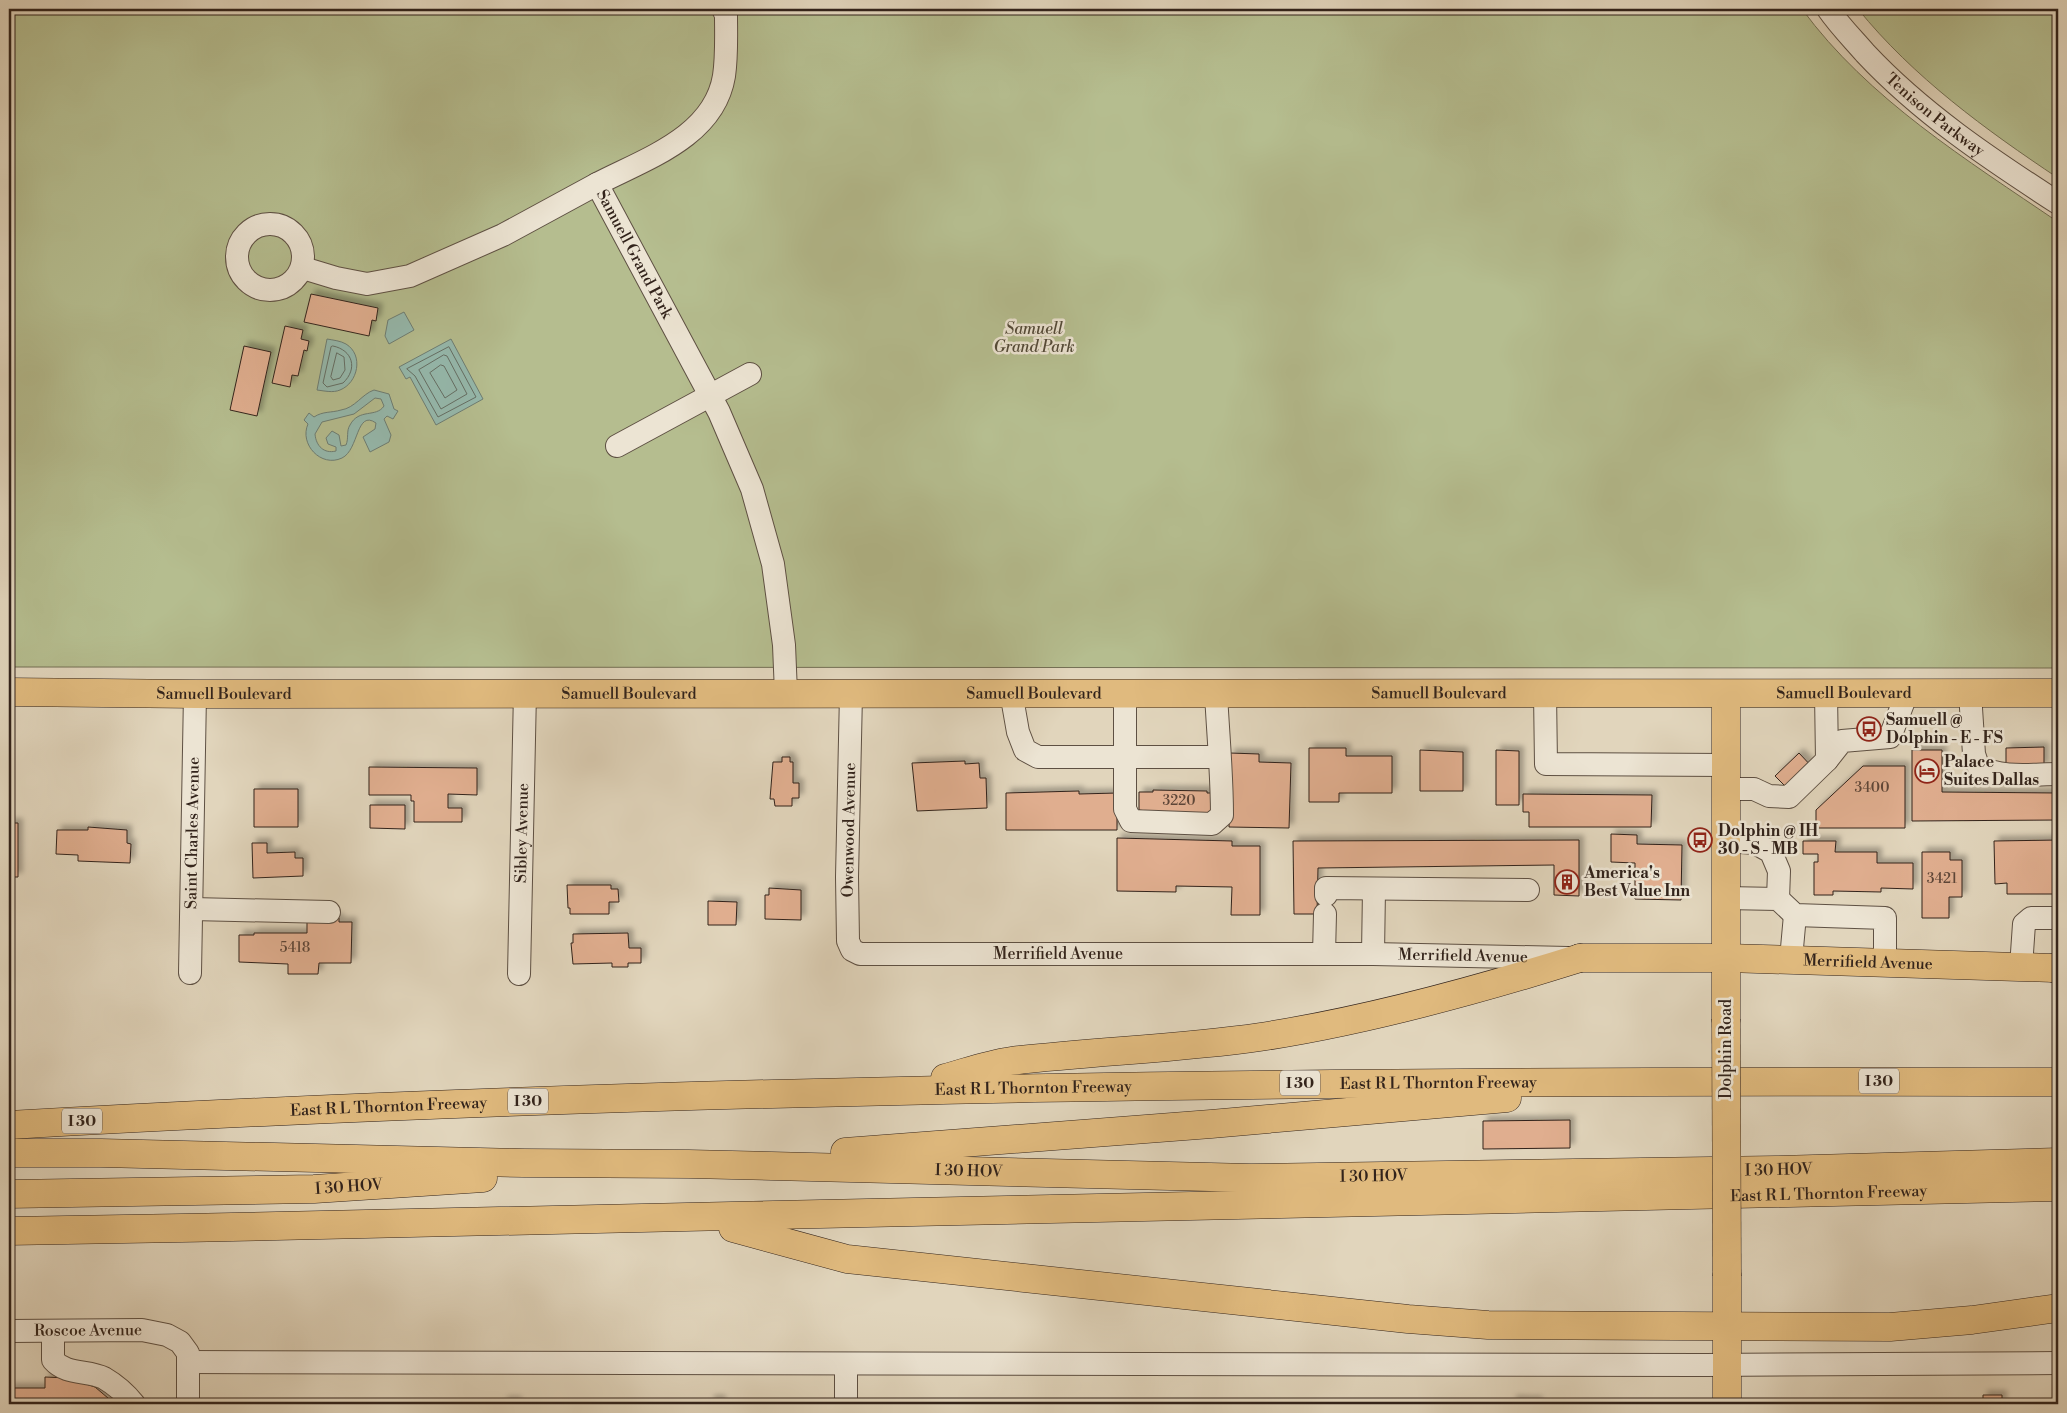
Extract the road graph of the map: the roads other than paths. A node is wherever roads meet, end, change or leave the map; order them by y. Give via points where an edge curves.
1 (723, 9) edge
2 (1828, 9) edge
3 (598, 184) junction
4 (2058, 203) edge
5 (303, 268) dead end
6 (750, 374) dead end
7 (710, 396) junction
8 (617, 446) dead end
9 (9, 692) edge
10 (526, 692) junction
11 (1012, 692) junction
12 (1125, 692) junction
13 (786, 693) junction
14 (1216, 693) junction
15 (1545, 693) junction
16 (1826, 693) junction
17 (1907, 693) junction
18 (1970, 693) junction
19 (2058, 693) edge
20 (195, 694) junction
21 (851, 694) junction
22 (1726, 694) junction
23 (1219, 757) junction
24 (1124, 758) junction
25 (1827, 760) junction
26 (2058, 774) edge
27 (1725, 777) junction
28 (1726, 841) junction
29 (1374, 889) junction
30 (1528, 890) dead end
31 (1726, 898) junction
32 (1778, 899) junction
33 (192, 909) junction
34 (329, 912) dead end
35 (1795, 916) junction
36 (2058, 918) edge
37 (1324, 954) junction
38 (1373, 954) junction
39 (867, 955) joint
40 (1580, 958) junction
41 (1727, 958) junction
42 (1791, 959) junction
43 (1885, 964) junction
44 (2021, 967) junction
45 (2057, 968) edge
46 (190, 973) dead end
47 (519, 974) dead end
48 (1700, 1081) junction
49 (2058, 1082) edge
50 (900, 1089) junction
51 (9, 1108) edge
52 (156, 1116) junction
53 (9, 1125) edge
54 (9, 1152) edge
55 (2058, 1162) edge
56 (689, 1164) junction
57 (2058, 1186) edge
58 (9, 1194) edge
59 (1422, 1204) junction
60 (704, 1220) junction
61 (9, 1231) edge
62 (2058, 1308) edge
63 (1728, 1325) junction
64 (9, 1331) edge
65 (53, 1332) junction
66 (188, 1362) junction
67 (2058, 1363) edge
68 (846, 1364) junction
69 (1727, 1365) junction
70 (134, 1404) edge
71 (188, 1404) edge
72 (846, 1404) edge
73 (1727, 1404) edge

1 - 3 street, Samuell Grand Park via 726,14 724,77 715,104 700,125 672,146
2 - 4 street, Tenison Parkway via 1886,75 1955,133
3 - 5 street via 502,235 410,276 367,284
3 - 7 street, Samuell Grand Park
6 - 7 street
7 - 8 street
7 - 13 street, Samuell Grand Park via 739,457 765,530 779,606
9 - 20 main road, Samuell Boulevard
10 - 13 main road, Samuell Boulevard
10 - 20 main road, Samuell Boulevard
10 - 47 street, Sibley Avenue
11 - 12 main road, Samuell Boulevard
11 - 21 main road, Samuell Boulevard
11 - 24 street via 1018,732 1025,750 1038,757
12 - 14 main road, Samuell Boulevard
12 - 24 street
13 - 21 main road, Samuell Boulevard
14 - 15 main road, Samuell Boulevard
14 - 23 street
15 - 22 main road, Samuell Boulevard
15 - 27 street via 1546,764
16 - 17 main road, Samuell Boulevard
16 - 22 main road, Samuell Boulevard
16 - 25 street
17 - 18 main road, Samuell Boulevard
17 - 25 street via 1890,737 1842,741
18 - 19 main road, Samuell Boulevard
18 - 26 street via 1974,754 1978,766 1988,772 2011,775
20 - 33 street, Saint Charles Avenue
21 - 39 street, Owenwood Avenue via 848,941 852,950
22 - 27 main road, Dolphin Road
23 - 24 street
23 - 24 street via 1222,815 1212,824 1132,821 1125,809
25 - 27 street via 1789,797 1769,796
27 - 28 main road, Dolphin Road
28 - 31 main road, Dolphin Road
28 - 32 street via 1755,843 1771,852 1779,871
29 - 30 street
29 - 37 street via 1326,888
29 - 38 street
31 - 32 street
31 - 41 main road, Dolphin Road
32 - 35 street
33 - 34 street
33 - 46 street, Saint Charles Avenue
35 - 42 street
35 - 43 street via 1885,918
36 - 44 street via 2031,918 2024,924
37 - 38 street, Merrifield Avenue
37 - 39 street, Merrifield Avenue
38 - 40 street, Merrifield Avenue
40 - 41 main road, Merrifield Avenue
40 - 50 main road via 1506,981 1366,1016 1262,1037 1010,1062
41 - 42 main road, Merrifield Avenue
41 - 63 main road, Dolphin Road, bridge
42 - 43 main road, Merrifield Avenue
43 - 44 main road, Merrifield Avenue
44 - 45 main road, Merrifield Avenue
48 - 49 main road, East R L Thornton Freeway / I 30
48 - 50 main road, East R L Thornton Freeway / I 30
48 - 56 main road via 1211,1124
50 - 52 main road, East R L Thornton Freeway / I 30
51 - 52 main road
52 - 53 main road, East R L Thornton Freeway / I 30
54 - 56 main road, I 30 HOV via 524,1164
55 - 56 main road, I 30 HOV via 1251,1178
56 - 58 main road, I 30 HOV via 362,1187
56 - 59 main road via 996,1178
57 - 59 main road, East R L Thornton Freeway
59 - 60 main road, East R L Thornton Freeway
60 - 61 main road, East R L Thornton Freeway
60 - 63 main road via 847,1259 1408,1319 1488,1325
62 - 63 main road via 1890,1327
63 - 69 main road, Dolphin Road
64 - 65 street, Roscoe Avenue
65 - 66 street, Roscoe Avenue via 142,1330 167,1335 180,1342 188,1353
65 - 70 street via 53,1360 59,1367 103,1378 120,1388
66 - 68 street
66 - 71 street
67 - 69 street
68 - 69 street
68 - 72 street
69 - 73 main road, Dolphin Road

